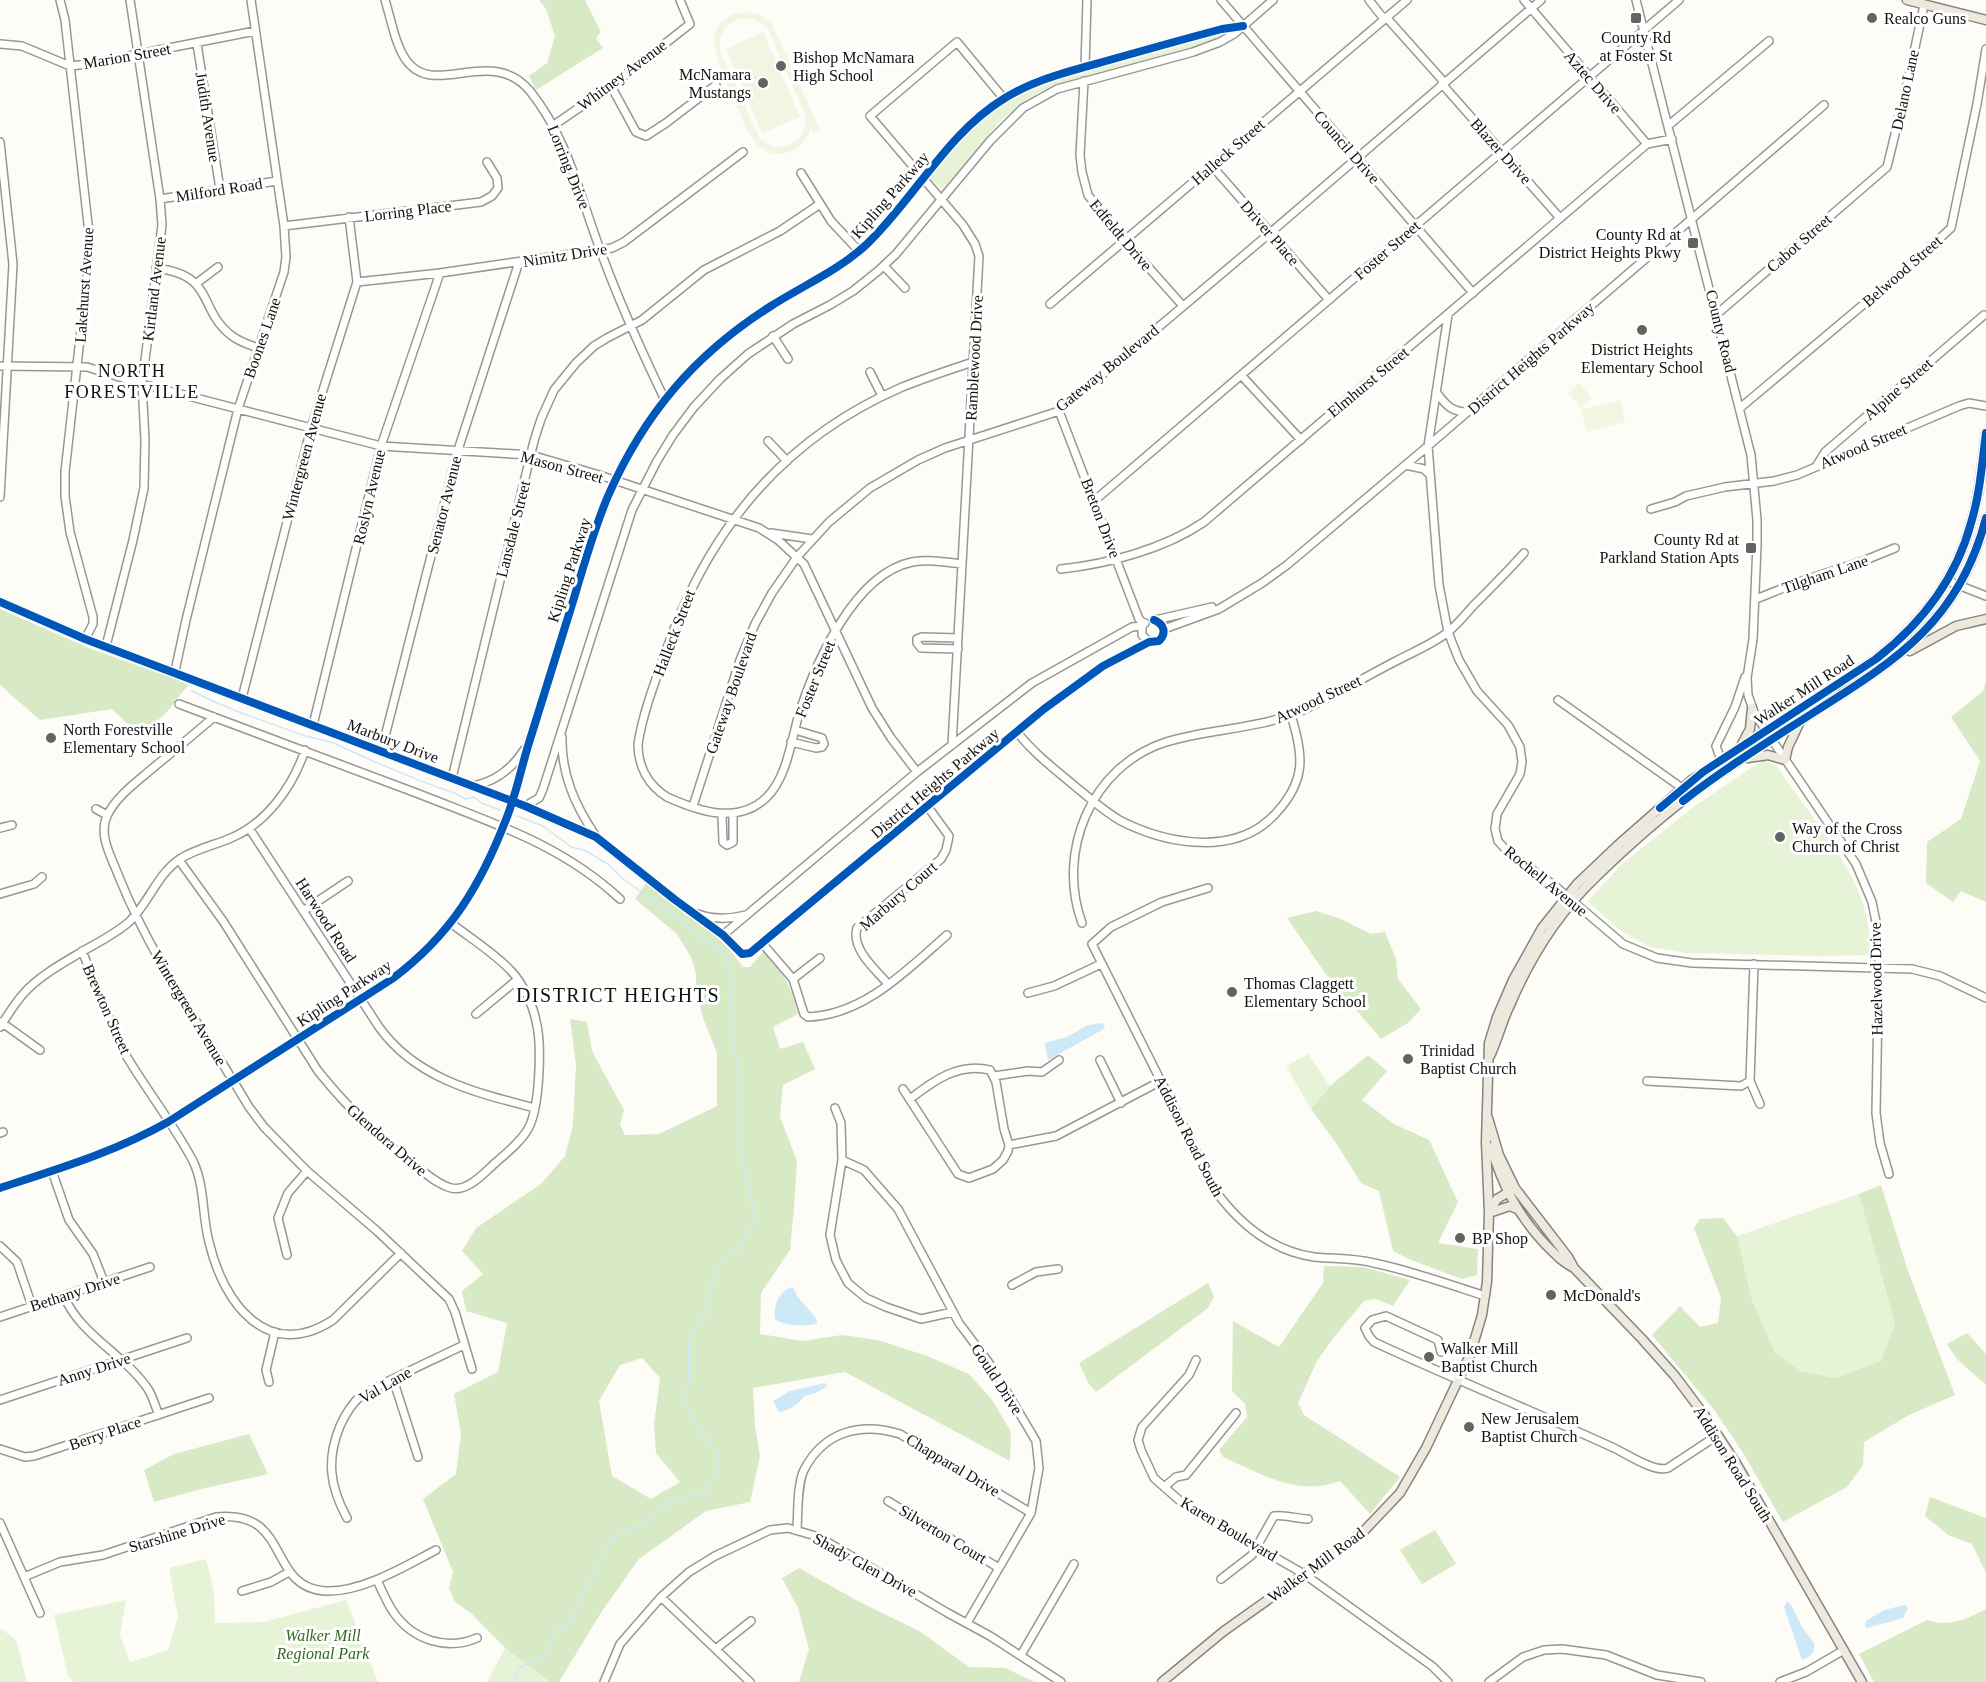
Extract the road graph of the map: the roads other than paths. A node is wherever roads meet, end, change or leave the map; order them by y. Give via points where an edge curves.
1 (60, 0) edge
2 (130, 0) edge
3 (250, 0) edge
4 (385, 0) edge
5 (680, 0) edge
6 (1087, 0) edge
7 (1221, 0) edge
8 (1273, 0) edge
9 (1369, 0) edge
10 (1407, 0) edge
11 (1524, 0) edge
12 (1541, 0) edge
13 (1636, 0) edge
14 (1680, 0) edge
15 (1907, 0) edge
16 (1924, 5) junction
17 (1531, 9) junction
18 (1385, 18) junction
19 (1986, 20) edge
20 (1243, 26) junction
21 (255, 31) junction
22 (1644, 31) junction
23 (1769, 41) dead end
24 (0, 44) edge
25 (197, 44) junction
26 (1986, 49) edge
27 (138, 55) junction
28 (70, 66) junction
29 (1085, 67) junction
30 (1589, 77) junction
31 (1084, 81) junction
32 (1443, 83) junction
33 (716, 85) dead end
34 (611, 86) junction
35 (1300, 91) junction
36 (1004, 99) junction
37 (1824, 105) dead end
38 (1668, 124) junction
39 (554, 125) junction
40 (1672, 139) junction
41 (0, 142) edge
42 (1647, 144) junction
43 (1501, 151) junction
44 (743, 152) dead end
45 (1357, 158) junction
46 (487, 162) dead end
47 (1212, 166) junction
48 (1882, 172) joint
49 (801, 173) dead end
50 (923, 178) junction
51 (277, 181) junction
52 (220, 189) junction
53 (160, 199) junction
54 (941, 199) junction
55 (820, 204) junction
56 (349, 217) junction
57 (1560, 218) junction
58 (1692, 219) junction
59 (284, 226) junction
60 (1415, 226) junction
61 (1270, 233) junction
62 (1125, 241) junction
63 (600, 251) junction
64 (859, 251) junction
65 (519, 262) junction
66 (884, 266) junction
67 (218, 267) dead end
68 (156, 268) junction
69 (440, 273) junction
70 (357, 282) junction
71 (197, 283) junction
72 (904, 288) dead end
73 (1473, 293) junction
74 (1329, 300) junction
75 (1050, 304) dead end
76 (1183, 306) junction
77 (1717, 314) junction
78 (1448, 315) junction
79 (1984, 315) dead end
80 (630, 327) junction
81 (773, 336) junction
82 (258, 348) junction
83 (788, 359) dead end
84 (973, 362) junction
85 (4, 366) edge
86 (77, 366) junction
87 (870, 372) dead end
88 (1241, 375) junction
89 (142, 384) junction
90 (1436, 392) junction
91 (882, 396) junction
92 (664, 398) junction
93 (1986, 406) edge
94 (1740, 408) junction
95 (238, 409) junction
96 (1059, 411) junction
97 (1468, 412) junction
98 (310, 428) junction
99 (1986, 433) edge
100 (969, 440) junction
101 (1301, 440) junction
102 (768, 441) dead end
103 (381, 446) junction
104 (1428, 446) junction
105 (458, 450) junction
106 (531, 455) junction
107 (787, 461) junction
108 (1406, 465) junction
109 (1816, 466) junction
110 (1429, 474) junction
111 (615, 481) junction
112 (1755, 484) junction
113 (642, 490) junction
114 (0, 497) edge
115 (1094, 501) junction
116 (1651, 509) dead end
117 (734, 518) junction
118 (1986, 518) edge
119 (769, 533) junction
120 (812, 539) junction
121 (1895, 548) dead end
122 (1524, 553) dead end
123 (797, 557) junction
124 (1116, 559) junction
125 (962, 564) junction
126 (1061, 569) dead end
127 (1948, 581) junction
128 (1959, 586) junction
129 (1986, 596) edge
130 (1756, 599) junction
131 (1232, 601) junction
132 (0, 602) edge
133 (1986, 619) edge
134 (1154, 620) junction
135 (1143, 625) junction
136 (1164, 629) junction
137 (836, 631) junction
138 (1448, 632) junction
139 (958, 638) junction
140 (86, 639) junction
141 (1149, 642) junction
142 (106, 646) junction
143 (958, 649) junction
144 (1748, 668) junction
145 (1882, 669) junction
146 (175, 671) junction
147 (242, 698) junction
148 (1558, 700) dead end
149 (179, 704) dead end
150 (1752, 708) junction
151 (1291, 715) junction
152 (213, 717) junction
153 (1801, 721) junction
154 (313, 724) junction
155 (562, 730) junction
156 (795, 730) junction
157 (1766, 731) junction
158 (1017, 732) junction
159 (1772, 740) junction
160 (791, 742) junction
161 (529, 743) junction
162 (952, 745) junction
163 (1739, 748) junction
164 (305, 750) junction
165 (381, 752) junction
166 (1743, 759) junction
167 (1721, 760) junction
168 (1785, 760) junction
169 (917, 772) junction
170 (452, 778) junction
171 (473, 786) junction
172 (1682, 788) junction
173 (511, 800) junction
174 (1092, 800) junction
175 (525, 806) junction
176 (693, 806) junction
177 (928, 807) junction
178 (96, 808) dead end
179 (722, 814) junction
180 (733, 814) junction
181 (107, 815) junction
182 (12, 825) dead end
183 (503, 826) junction
184 (0, 828) edge
185 (249, 828) junction
186 (596, 837) junction
187 (179, 860) junction
188 (42, 877) dead end
189 (348, 881) dead end
190 (1208, 888) dead end
191 (0, 894) edge
192 (620, 899) dead end
193 (1570, 899) junction
194 (684, 906) junction
195 (303, 911) junction
196 (749, 914) junction
197 (136, 915) junction
198 (1082, 923) dead end
199 (451, 924) junction
200 (723, 935) junction
201 (947, 935) dead end
202 (762, 943) junction
203 (82, 951) junction
204 (746, 955) joint
205 (820, 958) dead end
206 (1101, 964) junction
207 (1754, 964) junction
208 (1878, 967) junction
209 (793, 979) junction
210 (517, 980) junction
211 (888, 984) junction
212 (1028, 993) dead end
213 (1986, 998) edge
214 (362, 999) junction
215 (476, 1014) dead end
216 (1, 1024) edge
217 (298, 1039) junction
218 (40, 1050) dead end
219 (1059, 1060) dead end
220 (1100, 1060) dead end
221 (994, 1076) junction
222 (233, 1080) junction
223 (1161, 1081) junction
224 (1647, 1081) dead end
225 (1750, 1081) junction
226 (903, 1089) dead end
227 (910, 1099) junction
228 (1120, 1103) junction
229 (1760, 1104) dead end
230 (535, 1108) junction
231 (835, 1108) dead end
232 (1486, 1119) junction
233 (168, 1122) junction
234 (1009, 1145) junction
235 (842, 1160) junction
236 (52, 1171) junction
237 (307, 1171) junction
238 (1889, 1174) dead end
239 (0, 1188) edge
240 (1511, 1191) junction
241 (1518, 1210) junction
242 (1489, 1213) junction
243 (0, 1246) edge
244 (401, 1253) junction
245 (287, 1255) dead end
246 (150, 1267) dead end
247 (1574, 1268) junction
248 (1058, 1269) dead end
249 (104, 1282) junction
250 (1012, 1286) dead end
251 (64, 1296) junction
252 (1485, 1296) junction
253 (32, 1306) junction
254 (953, 1312) junction
255 (0, 1317) edge
256 (275, 1332) junction
257 (187, 1338) dead end
258 (464, 1345) junction
259 (1441, 1352) dead end
260 (121, 1360) junction
261 (1197, 1360) dead end
262 (472, 1369) dead end
263 (393, 1379) junction
264 (1458, 1381) junction
265 (269, 1382) dead end
266 (209, 1398) dead end
267 (0, 1400) edge
268 (1236, 1413) dead end
269 (159, 1415) junction
270 (1718, 1435) junction
271 (0, 1449) edge
272 (418, 1457) dead end
273 (1164, 1487) junction
274 (888, 1501) dead end
275 (1031, 1513) junction
276 (347, 1518) dead end
277 (1308, 1519) dead end
278 (0, 1523) edge
279 (797, 1530) junction
280 (1258, 1546) junction
281 (436, 1550) dead end
282 (1074, 1564) dead end
283 (999, 1568) junction
284 (289, 1572) junction
285 (1304, 1574) junction
286 (24, 1577) junction
287 (377, 1580) junction
288 (1221, 1580) dead end
289 (242, 1591) dead end
290 (661, 1597) junction
291 (40, 1614) dead end
292 (751, 1621) dead end
293 (967, 1623) junction
294 (477, 1638) dead end
295 (717, 1648) junction
296 (1844, 1650) junction
297 (1021, 1655) junction
298 (604, 1682) edge
299 (750, 1682) edge
300 (1061, 1682) edge
301 (1162, 1682) edge
302 (1448, 1682) edge
303 (1489, 1682) edge
304 (1701, 1682) edge
305 (1779, 1682) edge
306 (1862, 1682) edge

1 - 28 street, Lakehurst Avenue
2 - 27 street, Kirtland Avenue
3 - 21 street, Boones Lane
4 - 39 street, Lorring Drive via 407,62 428,75 481,70 507,74 527,88
5 - 34 street, Whitney Avenue via 690,24
6 - 29 street
7 - 20 street, Council Drive
8 - 20 street
9 - 18 street, Blazer Drive
10 - 18 street, Halleck Street
11 - 17 street, Aztec Drive
12 - 17 street, Gateway Boulevard
13 - 22 street, County Road
14 - 22 street, Foster Street
15 - 16 main road
16 - 19 main road
16 - 48 street, Delano Lane via 1890,160
17 - 30 street, Aztec Drive
17 - 32 street, Gateway Boulevard
18 - 32 street, Blazer Drive
18 - 35 street, Halleck Street
20 - 29 street, Kipling Parkway
20 - 31 street via 1214,45
20 - 35 street, Council Drive
21 - 25 street, Marion Street
21 - 51 street, Boones Lane
22 - 30 street, Foster Street
22 - 38 street, County Road
23 - 38 street
24 - 28 street, Marion Street via 22,46
25 - 27 street, Marion Street
25 - 52 street, Judith Avenue
26 - 94 street, Belwood Street via 1953,224
27 - 28 street, Marion Street
27 - 53 street, Kirtland Avenue
28 - 86 street, Lakehurst Avenue via 89,233
29 - 36 street, Kipling Parkway via 1034,83
30 - 42 street, Aztec Drive
30 - 43 street, Foster Street
31 - 54 street via 1044,95 1016,114
31 - 62 street, Edfeldt Drive via 1082,172 1090,198
32 - 43 street, Blazer Drive
32 - 45 street, Gateway Boulevard
33 - 34 street via 646,136 636,132
34 - 39 street, Whitney Avenue
35 - 45 street, Council Drive
35 - 47 street, Halleck Street
36 - 50 street, Kipling Parkway via 964,131
36 - 50 street, Ramblewood Drive via 957,42 870,116
37 - 58 street, District Heights Parkway
38 - 40 street, County Road
39 - 63 street, Lorring Drive
40 - 42 street
40 - 58 street, County Road
41 - 85 street via 13,264
42 - 57 street, Elmhurst Street
43 - 57 street, Blazer Drive
43 - 60 street, Foster Street
44 - 63 street, Nimitz Drive via 624,242
45 - 60 street, Council Drive
45 - 61 street, Gateway Boulevard
46 - 56 street, Lorring Place via 498,184 487,200
47 - 61 street, Driver Place
47 - 62 street, Halleck Street
48 - 77 street, Cabot Street
49 - 55 street
50 - 54 street, Ramblewood Drive
50 - 64 street, Kipling Parkway
51 - 52 street, Milford Road
51 - 59 street, Boones Lane
52 - 53 street, Milford Road
53 - 68 street, Kirtland Avenue
54 - 66 street
54 - 84 street, Ramblewood Drive via 972,237 980,256
55 - 64 street
55 - 80 street, Lansdale Street via 792,224 704,270
56 - 59 street, Lorring Place
56 - 70 street, Wintergreen Avenue
57 - 73 street, Elmhurst Street
58 - 77 street, County Road
58 - 97 street, District Heights Parkway
59 - 82 street, Boones Lane via 286,261
60 - 73 street, Council Drive
60 - 74 street, Foster Street
61 - 74 street, Driver Place
61 - 76 street, Gateway Boulevard
62 - 75 street, Halleck Street
62 - 76 street, Edfeldt Drive
63 - 65 street, Nimitz Drive
63 - 80 street, Lorring Drive
64 - 92 street, Kipling Parkway via 728,335
65 - 69 street, Nimitz Drive
65 - 105 street, Senator Avenue
66 - 72 street
66 - 81 street via 838,300
67 - 71 street
68 - 71 street via 183,274
68 - 89 street, Kirtland Avenue
69 - 70 street, Nimitz Drive
69 - 103 street, Roslyn Avenue
70 - 98 street, Wintergreen Avenue
71 - 82 street via 226,330 234,338
73 - 78 street, Elmhurst Street
74 - 88 street, Foster Street
76 - 96 street, Gateway Boulevard
77 - 94 street, County Road
78 - 90 street, Rochell Avenue
78 - 101 street, Elmhurst Street
79 - 109 street, Alpine Street via 1825,452
80 - 92 street, Lorring Drive
80 - 106 street, Lansdale Street via 594,346 561,380 541,419
81 - 83 street
81 - 113 street via 748,354 694,406
82 - 95 street, Boones Lane
84 - 91 street, Halleck Street
84 - 100 street, Ramblewood Drive
85 - 86 street, Mason Street
85 - 114 street
86 - 89 street, Mason Street
86 - 140 street, Lakehurst Avenue via 64,496 93,618
87 - 91 street
88 - 101 street
88 - 115 street, Foster Street
89 - 95 street, Mason Street
89 - 142 street, Kirtland Avenue via 144,488
90 - 97 street via 1457,412
90 - 104 street, Rochell Avenue
91 - 107 street, Halleck Street via 834,424
92 - 111 street, Kipling Parkway
93 - 109 street, Atwood Street via 1969,403
94 - 112 street, County Road
95 - 98 street, Mason Street
95 - 146 street, Boones Lane
96 - 100 street, Gateway Boulevard
96 - 115 street, Breton Drive
97 - 104 street, District Heights Parkway
98 - 103 street, Mason Street
98 - 147 street, Wintergreen Avenue
99 - 127 main road, Walker Mill Road via 1972,523
100 - 120 street, Gateway Boulevard via 885,479 844,508
100 - 125 street, Ramblewood Drive
101 - 124 street, Elmhurst Street via 1191,531
102 - 107 street
103 - 105 street, Mason Street
103 - 154 street, Roslyn Avenue
104 - 108 street, District Heights Parkway
104 - 110 street, Rochell Avenue
105 - 106 street, Mason Street
105 - 165 street, Senator Avenue
106 - 111 street, Mason Street
106 - 170 street, Lansdale Street
107 - 117 street, Halleck Street
108 - 110 street
108 - 131 street, District Heights Parkway via 1287,565
109 - 112 street, Atwood Street
110 - 138 street, Rochell Avenue via 1440,598
111 - 113 street, Mason Street
111 - 161 street, Kipling Parkway via 594,532
112 - 116 street, Atwood Street via 1686,496
112 - 130 street, County Road
113 - 117 street, Mason Street
113 - 155 street via 623,536
115 - 124 street, Breton Drive
117 - 119 street, Mason Street
117 - 176 street, Halleck Street via 701,568 678,615 638,744 641,764 651,783 667,797
118 - 128 main road, Walker Mill Road
119 - 120 street
119 - 123 street, Mason Street
120 - 123 street, Gateway Boulevard
121 - 130 street, Tilgham Lane
122 - 138 street, Atwood Street
123 - 137 street, Mason Street
123 - 176 street, Gateway Boulevard via 772,593 747,642
124 - 126 street, Elmhurst Street
124 - 135 street, Breton Drive
125 - 137 street, Foster Street via 924,560 896,568 859,598
125 - 139 street, Ramblewood Drive
127 - 128 street
127 - 157 main road, Walker Mill Road via 1918,621 1887,651
128 - 129 street
128 - 145 main road, Walker Mill Road via 1927,629
130 - 144 street, County Road
131 - 134 street, District Heights Parkway
131 - 136 street, District Heights Parkway
132 - 140 street, Marbury Drive
133 - 145 main road via 1947,630
134 - 135 street
134 - 136 street
135 - 141 street via 1142,635
135 - 162 street, District Heights Parkway via 1132,627 1044,675
136 - 141 street via 1159,641
137 - 156 street, Foster Street via 812,676
137 - 169 street, Mason Street via 880,722
138 - 151 street, Atwood Street
138 - 193 street, Rochell Avenue via 1473,685 1508,725 1520,747 1520,774 1497,814 1498,841
139 - 143 street, Ramblewood Drive
139 - 143 street via 922,637 916,643 921,648
140 - 142 street, Marbury Drive
141 - 158 street, District Heights Parkway via 1081,681
142 - 146 street, Marbury Drive
143 - 162 street, Ramblewood Drive
144 - 150 street, County Road
144 - 167 street, County Road via 1716,746
145 - 153 main road, Walker Mill Road
146 - 147 street, Marbury Drive
147 - 154 street, Marbury Drive
148 - 172 street
149 - 152 street
150 - 157 street, County Road
150 - 163 main road via 1750,729
151 - 174 street, Atwood Street via 1157,745 1114,774
151 - 174 street via 1302,756 1295,785 1272,818 1248,835 1216,842 1178,840 1121,821
152 - 164 street
152 - 181 street via 134,785
153 - 159 main road, Walker Mill Road
153 - 168 main road
154 - 165 street, Marbury Drive
155 - 175 street via 540,795
155 - 186 street via 567,782
156 - 160 street, Foster Street
156 - 160 street via 822,738 824,744 816,748
157 - 159 street, County Road
157 - 163 main road, Walker Mill Road
158 - 174 street via 1036,754
158 - 177 street, District Heights Parkway
159 - 166 main road, Walker Mill Road
159 - 168 street, Hazelwood Drive
160 - 180 street, Foster Street via 770,793 755,806
161 - 171 street via 507,771
161 - 173 street, Kipling Parkway
162 - 169 street, District Heights Parkway
163 - 167 main road, Walker Mill Road
164 - 183 street
164 - 185 street via 283,795
165 - 170 street, Marbury Drive
166 - 168 main road via 1768,755
166 - 193 main road, Walker Mill Road via 1672,809
167 - 172 main road, Walker Mill Road
168 - 208 street, Hazelwood Drive via 1860,872 1874,912
169 - 196 street, District Heights Parkway
170 - 171 street, Marbury Drive
171 - 173 street, Marbury Drive
172 - 193 main road, Walker Mill Road via 1618,845
173 - 175 street, Marbury Drive
173 - 183 street, Kipling Parkway
174 - 198 street, Atwood Street via 1078,833 1073,858 1074,897
175 - 186 street, Marbury Drive
176 - 179 street, Foster Street
177 - 202 street, District Heights Parkway
177 - 211 street, Marbury Court via 949,836 942,858 857,928 855,935 860,950
178 - 181 street
179 - 180 street, Foster Street
179 - 180 street via 723,843 727,845 733,842
181 - 197 street, Wintergreen Avenue via 105,842
182 - 184 street
183 - 192 street via 570,860
183 - 199 street, Kipling Parkway via 479,881
185 - 187 street
185 - 195 street, Harwood Road
186 - 194 street, Marbury Drive
187 - 197 street via 163,875
187 - 217 street, Glendora Drive
188 - 191 street via 34,884
189 - 195 street, Harwood Road
190 - 206 street, Addison Road South via 1162,902 1111,927 1092,944
193 - 207 street, Rochell Avenue via 1617,939 1646,955 1679,962
193 - 232 main road, Walker Mill Road via 1542,928 1513,980 1489,1043
194 - 196 street, Marbury Drive via 714,918
194 - 200 street, Marbury Drive
195 - 214 street, Harwood Road
196 - 200 street, District Heights Parkway
197 - 203 street via 116,932
197 - 222 street, Wintergreen Avenue via 164,971
199 - 210 street, Glendora Drive via 509,969
199 - 214 street, Kipling Parkway via 415,961
200 - 204 street, Marbury Drive
201 - 211 street
202 - 204 street, District Heights Parkway
202 - 209 street
203 - 216 street via 24,993
203 - 233 street, Brewton Street via 120,1043
205 - 209 street
206 - 212 street via 1054,986
206 - 223 street, Addison Road South
207 - 208 street, Rochell Avenue
207 - 225 street
208 - 213 street, Rochell Avenue via 1927,972
208 - 238 street, Hazelwood Drive via 1876,1113
209 - 211 street via 808,1017 861,1004
210 - 215 street
210 - 230 street, Glendora Drive via 531,1005 538,1031
214 - 217 street, Kipling Parkway
214 - 230 street, Harwood Road via 388,1041 412,1061 471,1090
216 - 218 street
217 - 222 street, Kipling Parkway
217 - 230 street, Glendora Drive via 318,1071 362,1121 407,1160 448,1187 466,1186 490,1167 522,1137
219 - 221 street via 1042,1072
220 - 228 street
221 - 227 street via 984,1069 952,1072
221 - 234 street
222 - 233 street, Kipling Parkway
222 - 237 street, Wintergreen Avenue via 264,1127
223 - 228 street
223 - 252 street, Addison Road South via 1212,1185 1232,1212 1264,1238 1298,1253 1371,1262
224 - 225 street via 1741,1086
225 - 229 street
226 - 227 street
227 - 234 street via 961,1176 969,1178 993,1169 1004,1160
228 - 234 street via 1056,1136
231 - 235 street via 841,1123
232 - 240 main road, Addison Road South via 1494,1158
232 - 242 main road, Walker Mill Road
233 - 236 street, Kipling Parkway via 120,1147
233 - 256 street, Brewton Street via 195,1168 209,1245 230,1293 245,1316
235 - 254 street, Gould Drive via 864,1170 898,1209
235 - 254 street via 830,1235 836,1260 848,1282 866,1298 921,1319
236 - 239 street, Kipling Parkway
236 - 249 street via 69,1220 93,1254
237 - 244 street, Wintergreen Avenue
237 - 245 street via 288,1193 278,1218
240 - 241 main road, Addison Road South
240 - 242 main road via 1497,1199
240 - 247 main road, Addison Road South
241 - 242 main road via 1510,1206
241 - 247 main road, Addison Road South via 1557,1256
242 - 252 main road, Walker Mill Road
243 - 253 street via 17,1262
244 - 256 street, Brewton Street via 331,1322 303,1332
244 - 258 street, Wintergreen Avenue via 449,1299
246 - 249 street, Bethany Drive
247 - 270 main road, Addison Road South via 1675,1376
248 - 250 street via 1036,1272
249 - 251 street, Bethany Drive
251 - 253 street, Bethany Drive
251 - 260 street via 76,1318
252 - 264 main road, Walker Mill Road via 1476,1340
253 - 255 street, Bethany Drive
254 - 275 street, Gould Drive via 992,1367 1036,1441 1039,1468
256 - 265 street via 266,1370
257 - 260 street, Anny Drive
258 - 262 street, Wintergreen Avenue
258 - 263 street, Val Lane
259 - 264 street via 1438,1340 1386,1316 1372,1320 1365,1328 1374,1342
260 - 267 street, Anny Drive
260 - 269 street via 147,1388
261 - 273 street, Karen Boulevard via 1139,1434 1141,1450 1154,1478
263 - 272 street
263 - 276 street, Val Lane via 354,1403 334,1442 331,1478
264 - 270 street via 1659,1469 1668,1468
264 - 285 main road, Walker Mill Road via 1400,1493 1362,1533
266 - 269 street, Berry Place
268 - 273 street via 1186,1475 1170,1480
269 - 271 street, Berry Place via 34,1456
270 - 296 main road, Addison Road South
273 - 280 street, Karen Boulevard via 1187,1507
274 - 283 street, Silverton Court
275 - 279 street, Chapparal Drive via 900,1434 868,1428 838,1434 816,1452 803,1471
275 - 283 street, Gould Drive
277 - 280 street via 1276,1515
278 - 286 street
279 - 290 street, Shady Glen Drive via 770,1530 715,1556
279 - 293 street, Shady Glen Drive via 819,1536
280 - 285 street, Karen Boulevard
280 - 288 street via 1248,1560
281 - 287 street
282 - 297 street
283 - 293 street, Gould Drive
284 - 286 street, Starshine Drive via 263,1528 230,1516 103,1555 60,1562
284 - 287 street via 309,1587 325,1591
284 - 289 street
285 - 301 main road, Walker Mill Road via 1224,1631
285 - 302 street, Karen Boulevard via 1432,1666
286 - 291 street
287 - 294 street via 395,1615 418,1635 443,1643
290 - 295 street
290 - 298 street, Shady Glen Drive via 620,1644
292 - 295 street
293 - 297 street, Shady Glen Drive
295 - 299 street
296 - 305 street
296 - 306 main road, Addison Road South
297 - 300 street, Shady Glen Drive
303 - 304 street via 1523,1657 1563,1649 1606,1655 1657,1675

